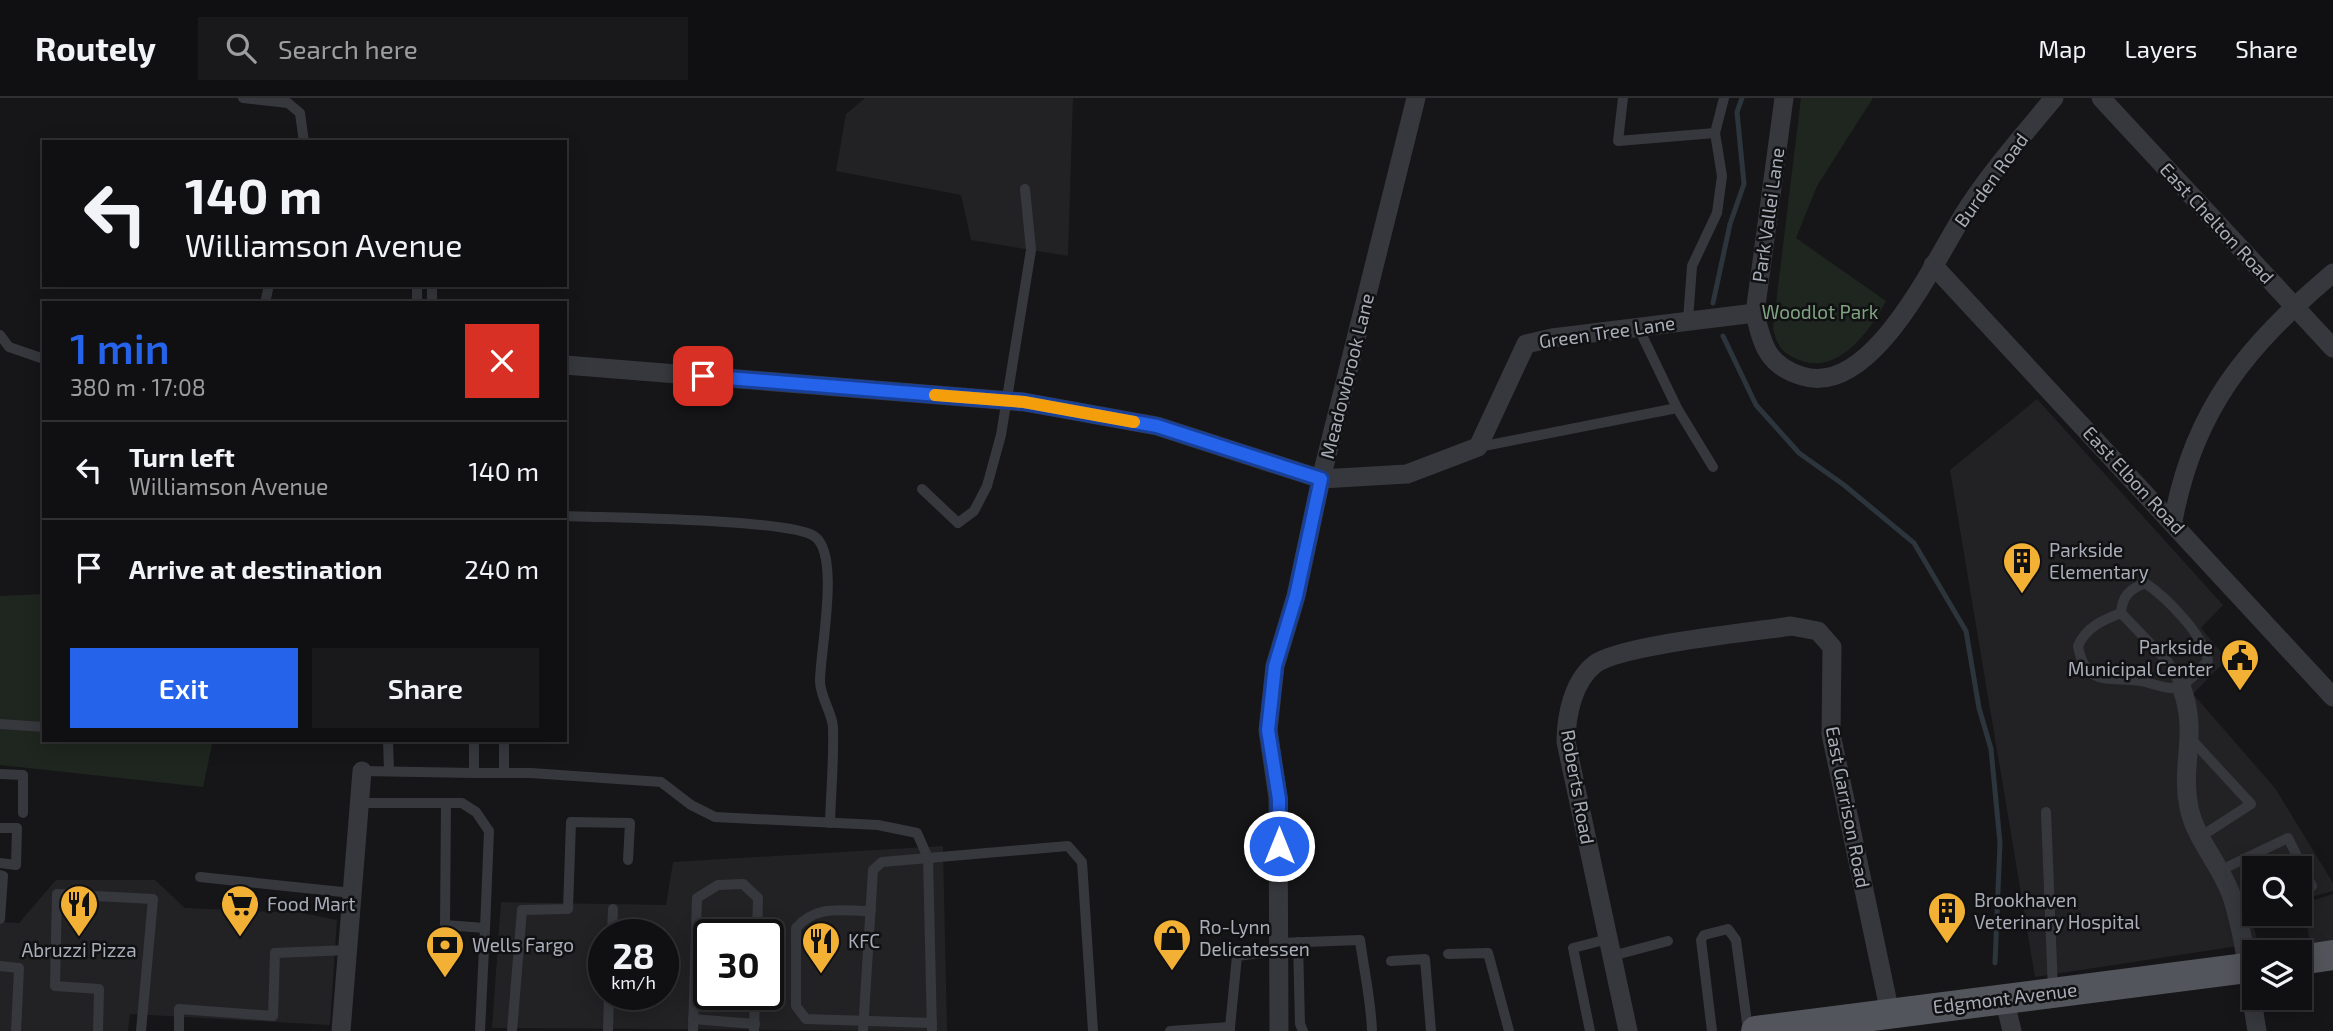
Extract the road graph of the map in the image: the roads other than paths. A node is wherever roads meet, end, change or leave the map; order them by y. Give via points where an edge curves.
1 (243, 98) edge
2 (1416, 98) edge
3 (1623, 98) edge
4 (1724, 98) edge
5 (1784, 98) edge
6 (2054, 98) edge
7 (2101, 98) edge
8 (1715, 133) junction
9 (304, 140) edge
10 (1025, 189) dead end
11 (1933, 265) junction
12 (2333, 273) edge
13 (2294, 306) junction
14 (1755, 313) junction
15 (1688, 320) junction
16 (1638, 327) junction
17 (0, 335) edge
18 (2333, 348) edge
19 (42, 358) edge
20 (567, 365) edge
21 (1005, 401) junction
22 (1677, 408) junction
23 (1478, 447) junction
24 (1713, 467) dead end
25 (1321, 479) junction
26 (922, 489) dead end
27 (567, 516) edge
28 (2172, 521) junction
29 (2121, 613) junction
30 (1791, 626) joint
31 (2181, 686) junction
32 (2333, 697) edge
33 (0, 724) edge
34 (42, 727) edge
35 (2190, 739) junction
36 (388, 742) edge
37 (474, 742) edge
38 (504, 742) edge
39 (362, 771) joint
40 (389, 771) junction
41 (474, 773) junction
42 (504, 773) junction
43 (0, 774) edge
44 (359, 803) junction
45 (446, 803) junction
46 (2046, 812) dead end
47 (23, 813) dead end
48 (830, 823) junction
49 (0, 828) edge
50 (2200, 837) junction
51 (2250, 856) edge
52 (2297, 856) edge
53 (928, 858) junction
54 (628, 860) dead end
55 (2242, 860) edge
56 (0, 863) edge
57 (2218, 871) junction
58 (0, 875) edge
59 (200, 877) dead end
60 (352, 893) junction
61 (2242, 904) edge
62 (613, 909) dead end
63 (871, 911) junction
64 (0, 919) edge
65 (613, 919) edge
66 (696, 919) edge
67 (757, 919) edge
68 (485, 928) junction
69 (1668, 941) dead end
70 (1285, 945) junction
71 (1610, 948) junction
72 (348, 950) junction
73 (1448, 954) dead end
74 (2333, 955) edge
75 (2312, 958) edge
76 (1391, 961) dead end
77 (0, 966) edge
78 (2242, 968) edge
79 (2053, 992) junction
80 (2004, 998) junction
81 (609, 1010) edge
82 (693, 1010) edge
83 (2255, 1010) edge
84 (1890, 1013) junction
85 (693, 1019) junction
86 (863, 1025) edge
87 (755, 1027) edge
88 (932, 1027) edge
89 (1809, 1028) edge
90 (1230, 1029) edge
91 (16, 1031) edge
92 (98, 1031) edge
93 (141, 1031) edge
94 (179, 1031) edge
95 (341, 1031) edge
96 (480, 1031) edge
97 (512, 1031) edge
98 (608, 1031) edge
99 (693, 1031) edge
100 (1093, 1031) edge
101 (1170, 1031) edge
102 (1279, 1031) edge
103 (1303, 1031) edge
104 (1372, 1031) edge
105 (1431, 1031) edge
106 (1509, 1031) edge
107 (1590, 1031) edge
108 (1628, 1031) edge
109 (1712, 1031) edge
110 (1749, 1031) edge
111 (1756, 1031) edge
112 (2012, 1031) edge
113 (2257, 1031) edge

1 - 9 lane via 288,103 300,113
2 - 25 street, Meadowbrook Lane
3 - 8 lane via 1618,141
4 - 8 lane
5 - 14 street, Park Vallei Lane
6 - 11 street, Burden Road via 1969,206
7 - 13 street, East Chelton Road
8 - 15 lane via 1722,176 1717,213 1692,266
10 - 21 lane via 1031,250
11 - 14 street, Park Vallei Lane via 1922,291 1846,374 1815,380 1787,372 1762,346
11 - 28 street, East Elbon Road
12 - 13 street
13 - 18 street, East Chelton Road
13 - 28 street via 2255,346 2197,434 2181,477
14 - 15 street, Green Tree Lane
15 - 16 street, Green Tree Lane
16 - 22 lane
16 - 23 street, Green Tree Lane via 1526,344
17 - 19 lane via 9,347
20 - 21 street
21 - 25 street via 1157,426
21 - 26 lane via 987,486 974,511 958,523
22 - 23 lane
22 - 24 lane
23 - 25 street via 1407,474
25 - 70 street, Meadowbrook Lane via 1296,596 1275,666 1268,730 1279,799
27 - 48 lane via 763,526 803,531 817,538 826,551 828,575 820,684 833,724
28 - 32 street, East Elbon Road
29 - 31 lane via 2168,662
29 - 31 lane via 2093,626 2081,638 2078,646 2085,667 2104,681
29 - 31 lane via 2122,600 2145,583 2201,640 2208,661
30 - 71 street, Roberts Road via 1625,652 1595,664 1577,688 1566,719 1566,742
30 - 84 street, East Garrison Road via 1818,631 1832,647 1831,734
31 - 35 street via 2190,710
33 - 34 lane
35 - 50 street via 2186,789
35 - 50 lane via 2251,804
36 - 40 lane
37 - 41 lane
38 - 42 lane
39 - 40 lane
39 - 44 street
40 - 41 lane
41 - 42 lane
42 - 48 lane via 661,782 715,817
43 - 47 lane via 23,775
44 - 45 lane
44 - 60 street
45 - 68 lane via 462,803 476,812 489,831
45 - 68 lane via 445,925
46 - 79 lane
48 - 53 lane via 917,833
49 - 56 lane via 17,828 16,865
50 - 57 street
51 - 52 lane via 2288,838
53 - 63 lane via 882,862 873,870
53 - 88 lane
53 - 100 lane via 1068,846 1082,862
54 - 97 lane via 630,823 571,822 568,909 522,910
55 - 57 lane
57 - 61 street
58 - 64 lane
59 - 60 lane
60 - 72 street
62 - 65 lane
63 - 86 lane
63 - 86 lane via 808,915 796,928 796,1006 806,1018
66 - 67 lane via 697,898 718,885 743,884 758,898
68 - 96 lane
69 - 71 lane
70 - 90 lane via 1237,956
70 - 102 street, Meadowbrook Lane
70 - 103 lane
70 - 104 lane via 1360,940 1371,992
71 - 107 lane via 1573,948
71 - 108 street, Roberts Road
72 - 94 lane via 275,953 273,1016 179,1009
72 - 95 street
73 - 106 lane via 1488,953
74 - 75 main road
76 - 105 lane via 1425,960
77 - 91 lane via 19,968
78 - 79 main road, Edgmont Avenue
79 - 80 main road, Edgmont Avenue
80 - 84 main road, Edgmont Avenue
80 - 112 street
81 - 98 lane
82 - 85 lane
83 - 113 street
84 - 89 main road, Edgmont Avenue
85 - 87 lane
85 - 99 lane
86 - 88 lane
89 - 111 main road, Edgmont Avenue
90 - 101 lane
92 - 93 lane via 99,989 55,986 57,894 153,899
109 - 110 lane via 1701,940 1728,929 1736,940

